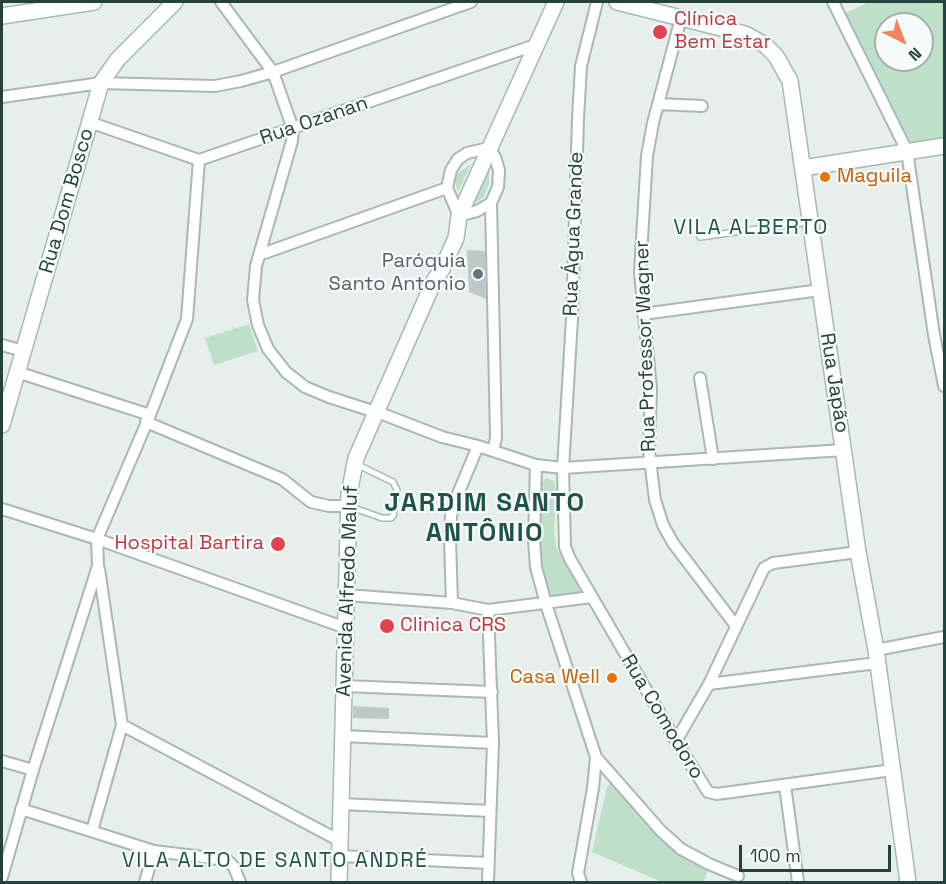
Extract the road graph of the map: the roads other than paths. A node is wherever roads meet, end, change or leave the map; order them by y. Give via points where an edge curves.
1 (56, 2) edge
2 (94, 2) edge
3 (175, 2) edge
4 (220, 2) edge
5 (471, 2) edge
6 (556, 2) edge
7 (597, 2) edge
8 (617, 2) edge
9 (834, 2) edge
10 (74, 3) edge
11 (2, 16) edge
12 (681, 18) junction
13 (538, 44) junction
14 (273, 72) junction
15 (101, 83) junction
16 (2, 97) edge
17 (658, 104) junction
18 (702, 106) dead end
19 (89, 122) junction
20 (293, 129) junction
21 (945, 146) edge
22 (489, 148) junction
23 (907, 151) junction
24 (199, 160) junction
25 (803, 168) junction
26 (447, 188) junction
27 (491, 203) junction
28 (459, 218) junction
29 (810, 222) junction
30 (700, 237) dead end
31 (259, 255) junction
32 (820, 290) junction
33 (643, 314) junction
34 (2, 345) edge
35 (23, 351) junction
36 (17, 372) junction
37 (700, 378) dead end
38 (945, 386) edge
39 (375, 411) junction
40 (148, 419) junction
41 (2, 425) edge
42 (478, 446) junction
43 (844, 450) junction
44 (493, 451) junction
45 (713, 459) junction
46 (651, 461) junction
47 (354, 464) junction
48 (536, 465) junction
49 (563, 468) junction
50 (349, 506) junction
51 (2, 509) edge
52 (97, 539) junction
53 (858, 552) junction
54 (98, 566) junction
55 (347, 595) junction
56 (592, 597) junction
57 (452, 603) junction
58 (546, 604) junction
59 (488, 610) junction
60 (736, 626) junction
61 (346, 628) junction
62 (945, 637) edge
63 (876, 656) junction
64 (709, 684) junction
65 (344, 686) junction
66 (492, 692) junction
67 (122, 725) junction
68 (343, 736) junction
69 (676, 741) junction
70 (493, 743) junction
71 (596, 756) junction
72 (2, 761) edge
73 (33, 770) junction
74 (892, 770) junction
75 (785, 785) junction
76 (341, 804) junction
77 (21, 809) junction
78 (490, 811) junction
79 (92, 831) junction
80 (340, 849) junction
81 (154, 851) junction
82 (488, 863) junction
83 (738, 876) dead end
84 (2, 877) edge
85 (145, 882) edge
86 (240, 882) edge
87 (339, 882) edge
88 (488, 882) edge
89 (581, 882) edge
90 (798, 882) edge
91 (908, 882) edge

1 - 11 street
2 - 10 street
3 - 15 street, Rua Dom Bosco via 118,58
4 - 14 street
5 - 14 street
6 - 13 street, Avenida Alfredo Maluf
7 - 49 street, Rua Água Grande via 581,66
8 - 12 street, Rua Japão
9 - 23 street
10 - 11 street
12 - 17 street, Rua Professor Wagner
12 - 25 street, Rua Japão via 745,34 776,56 790,81
13 - 20 street, Rua Ozanan
13 - 22 street, Avenida Alfredo Maluf
14 - 15 street via 215,86
14 - 20 street
15 - 16 street
15 - 19 street, Rua Dom Bosco
17 - 18 street
17 - 33 street, Rua Professor Wagner via 647,156 639,272
19 - 24 street
19 - 35 street, Rua Dom Bosco
20 - 24 street, Rua Ozanan
20 - 31 street
21 - 23 street
22 - 26 street via 458,159
22 - 27 street via 499,170 498,187
22 - 28 street, Avenida Alfredo Maluf
23 - 25 street
23 - 38 street
24 - 40 street via 187,319
25 - 29 street, Rua Japão
26 - 28 street
26 - 31 street
27 - 28 street
27 - 44 street via 496,438
28 - 39 street, Avenida Alfredo Maluf
29 - 30 lane
29 - 32 street, Rua Japão
31 - 39 street via 253,286 254,313 273,358 310,390
32 - 33 street
32 - 43 street, Rua Japão
33 - 46 street, Rua Professor Wagner via 651,389
34 - 35 street
35 - 36 street, Rua Dom Bosco
36 - 40 street
36 - 41 street, Rua Dom Bosco
37 - 45 street
39 - 42 street via 442,438
39 - 47 street, Avenida Alfredo Maluf
40 - 50 street via 282,479 311,502
40 - 52 street
42 - 44 street
42 - 57 street via 451,516
43 - 45 street
43 - 53 street, Rua Japão
44 - 48 street
45 - 46 street
46 - 49 street
46 - 60 street, Rua Professor Wagner via 655,500 663,525
47 - 50 street, Avenida Alfredo Maluf
47 - 50 lane via 393,482 397,490 391,518
48 - 49 street
48 - 58 street via 534,554
49 - 56 street, Rua Comodoro via 565,547
50 - 55 street, Avenida Alfredo Maluf
51 - 52 street
52 - 54 street
52 - 61 street
53 - 60 street via 767,566
53 - 63 street, Rua Japão
54 - 67 street
54 - 73 street
55 - 57 street
55 - 61 street, Avenida Alfredo Maluf
56 - 58 street
56 - 69 street, Rua Comodoro
57 - 59 street
58 - 59 street
58 - 71 street
59 - 66 street
60 - 64 street
61 - 65 street, Avenida Alfredo Maluf
62 - 63 street
63 - 64 street
63 - 74 street, Rua Japão
64 - 69 street
65 - 66 street
65 - 68 street, Avenida Alfredo Maluf
66 - 70 street
67 - 79 street
67 - 80 street
68 - 70 street
68 - 76 street, Avenida Alfredo Maluf
69 - 75 street, Rua Comodoro via 711,794
70 - 78 street
71 - 83 street via 681,849
71 - 89 street via 578,873
72 - 73 street
73 - 77 street
74 - 75 street, Rua Comodoro
74 - 91 street, Rua Japão
75 - 90 street
76 - 78 street
76 - 80 street, Avenida Alfredo Maluf
77 - 79 street
77 - 84 street
78 - 82 street
79 - 81 street
80 - 82 street
80 - 87 street, Avenida Alfredo Maluf
81 - 85 street
81 - 86 street via 221,858 231,862
82 - 88 street

